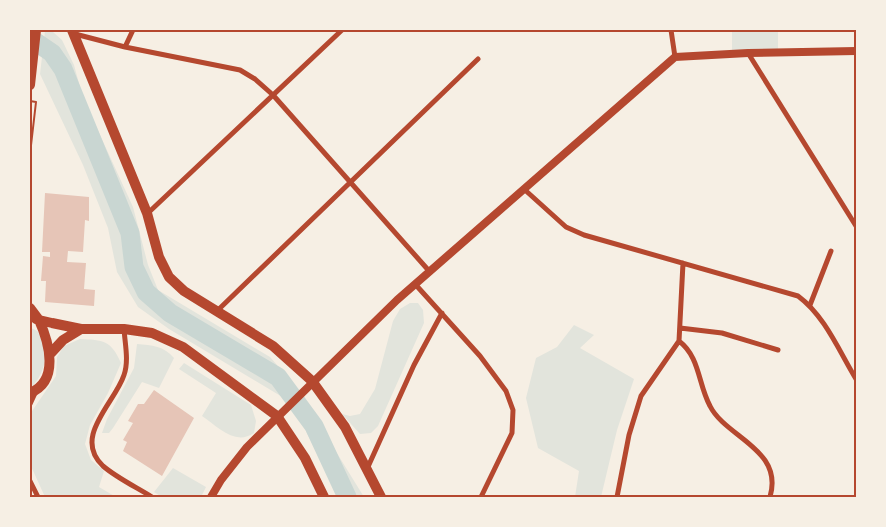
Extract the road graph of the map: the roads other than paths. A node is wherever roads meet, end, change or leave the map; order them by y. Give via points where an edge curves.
1 (36, 30) edge
2 (133, 30) edge
3 (342, 30) edge
4 (671, 30) edge
5 (74, 32) edge
6 (125, 47) junction
7 (856, 51) edge
8 (748, 52) junction
9 (675, 58) junction
10 (478, 59) dead end
11 (30, 85) edge
12 (273, 95) junction
13 (349, 183) junction
14 (525, 190) junction
15 (147, 214) junction
16 (856, 226) edge
17 (831, 251) dead end
18 (683, 262) junction
19 (430, 272) junction
20 (415, 284) junction
21 (810, 305) junction
22 (30, 308) edge
23 (217, 311) junction
24 (442, 313) junction
25 (34, 319) edge
26 (680, 328) junction
27 (124, 329) junction
28 (81, 330) junction
29 (679, 341) junction
30 (778, 350) dead end
31 (51, 353) junction
32 (856, 379) edge
33 (309, 385) junction
34 (33, 392) edge
35 (30, 404) edge
36 (277, 416) junction
37 (366, 469) junction
38 (30, 481) edge
39 (38, 497) edge
40 (152, 497) edge
41 (211, 497) edge
42 (324, 497) edge
43 (381, 497) edge
44 (481, 497) edge
45 (617, 497) edge
46 (770, 497) edge

1 - 11 main road
2 - 6 street
3 - 12 street
4 - 9 street
5 - 6 street
5 - 15 main road
6 - 12 street via 240,70
7 - 8 street
8 - 9 street
8 - 16 street
9 - 14 street
10 - 13 street
12 - 13 street
12 - 15 street
13 - 19 street
13 - 23 street
14 - 18 street via 548,213 575,231
14 - 19 street
15 - 23 main road via 159,257 169,277 184,292
17 - 21 street
18 - 21 street via 798,296
18 - 26 street
19 - 20 street
20 - 24 street
20 - 33 street
21 - 32 street
22 - 25 main road
23 - 33 main road via 273,346
24 - 37 street
24 - 44 street via 506,391 513,410 512,433
25 - 28 main road
25 - 31 main road
26 - 29 street
26 - 30 street via 722,333
27 - 28 main road
27 - 36 main road via 152,333 183,347
27 - 40 street via 124,376 95,426 90,441 103,466
28 - 31 main road
29 - 45 street via 641,396 628,436
29 - 46 street via 691,354 711,408 719,419 766,460 770,472
31 - 34 main road via 44,381
33 - 36 street
33 - 37 main road via 345,427
34 - 35 street
36 - 41 street via 247,447
36 - 42 main road via 305,458
37 - 43 main road
38 - 39 street

